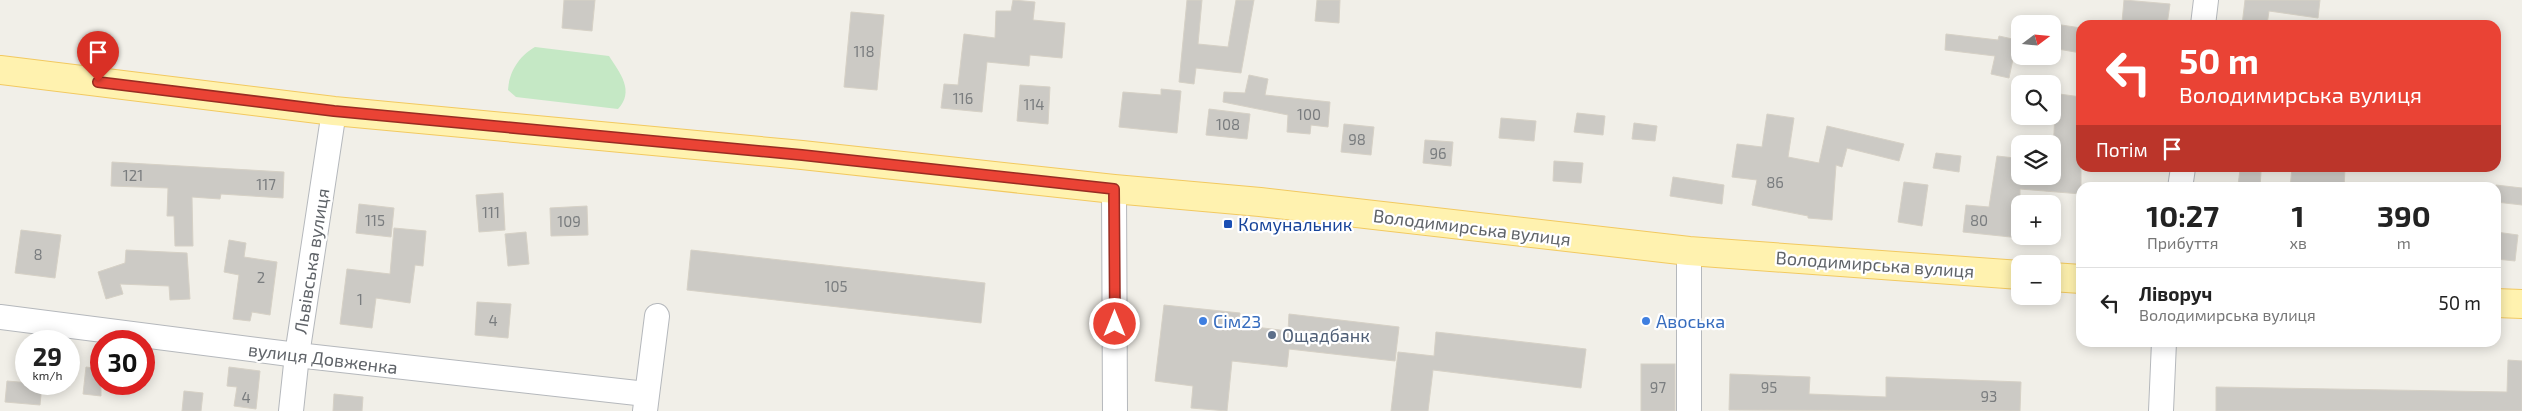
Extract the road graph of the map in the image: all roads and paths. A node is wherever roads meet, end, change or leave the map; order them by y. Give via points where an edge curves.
1 (2206, 0) edge
2 (2204, 20) edge
3 (0, 70) edge
4 (334, 111) junction
5 (1114, 189) junction
6 (1690, 251) junction
7 (2011, 274) edge
8 (2061, 278) edge
9 (2076, 279) edge
10 (2501, 302) edge
11 (2522, 304) edge
12 (657, 316) dead end
13 (0, 317) edge
14 (2164, 347) edge
15 (297, 355) junction
16 (645, 402) edge
17 (291, 411) edge
18 (1115, 411) edge
19 (1689, 411) edge
20 (2161, 411) edge

1 - 2 street
3 - 4 main road, Володимирська вулиця
4 - 5 main road, Володимирська вулиця via 802,155
4 - 15 street, Львівська вулиця
5 - 6 main road, Володимирська вулиця via 1260,202
5 - 18 street
6 - 7 main road, Володимирська вулиця
6 - 19 street
8 - 9 main road
10 - 11 main road
12 - 16 street
13 - 15 street, вулиця Довженка
14 - 20 street
15 - 16 street, вулиця Довженка
15 - 17 street, Львівська вулиця

